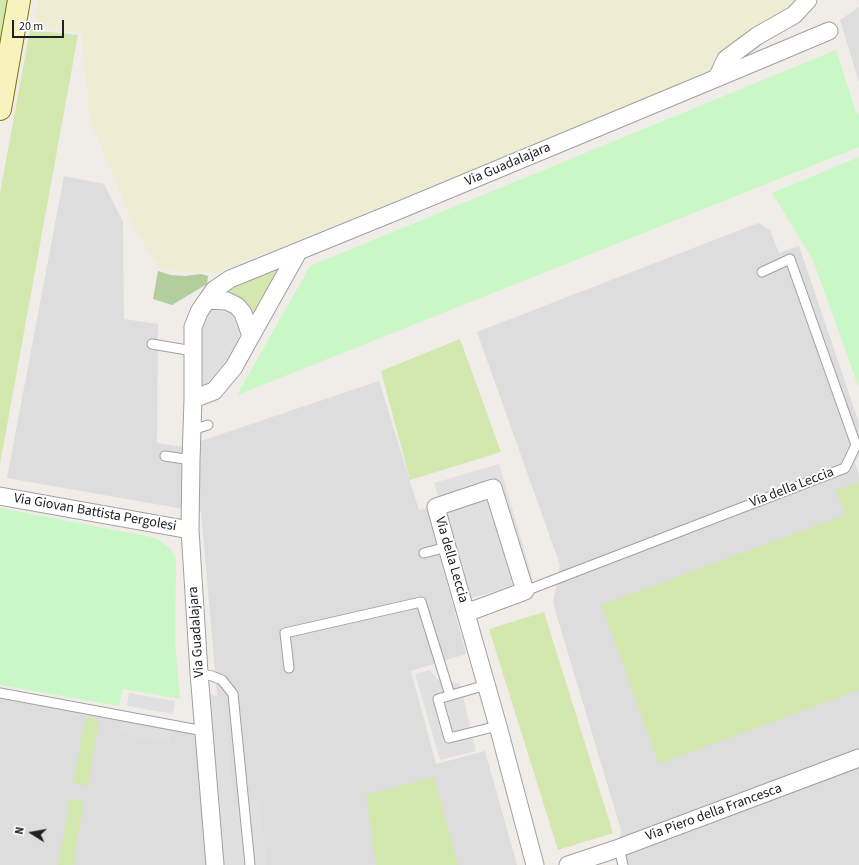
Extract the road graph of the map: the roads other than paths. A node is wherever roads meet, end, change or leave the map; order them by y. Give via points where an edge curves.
1 (19, 0) edge
2 (808, 0) edge
3 (829, 31) dead end
4 (717, 78) junction
5 (0, 109) edge
6 (298, 252) junction
7 (762, 272) dead end
8 (208, 300) junction
9 (251, 336) junction
10 (152, 344) dead end
11 (193, 351) junction
12 (193, 399) junction
13 (165, 456) dead end
14 (191, 460) junction
15 (0, 496) edge
16 (190, 530) junction
17 (447, 547) junction
18 (424, 553) dead end
19 (525, 591) junction
20 (466, 613) junction
21 (289, 668) dead end
22 (199, 673) junction
23 (486, 685) junction
24 (0, 693) edge
25 (450, 695) junction
26 (498, 726) junction
27 (204, 731) junction
28 (859, 758) edge
29 (619, 848) junction
30 (215, 865) edge
31 (250, 865) edge
32 (535, 865) edge
33 (568, 865) edge
34 (623, 865) edge

1 - 5 main road
2 - 4 street via 794,15 757,36 726,59
3 - 4 street, Via Guadalajara
4 - 6 street, Via Guadalajara
6 - 8 street, Via Guadalajara via 230,279 214,290
6 - 9 street
7 - 19 lane, Via della Leccia via 790,260 856,445 845,468
8 - 9 street via 227,301 237,306 243,313
8 - 11 street, Via Guadalajara via 199,312 194,327
9 - 12 street via 234,367 214,391
10 - 11 lane
11 - 12 street, Via Guadalajara
12 - 14 street, Via Guadalajara via 200,428
13 - 14 lane
14 - 16 street, Via Guadalajara
15 - 16 street, Via Giovan Battista Pergolesi
16 - 22 street, Via Guadalajara
17 - 18 lane
17 - 19 street, Via della Leccia via 436,507 493,488
17 - 20 street, Via della Leccia
19 - 20 street, Via della Leccia
20 - 23 street, Via della Leccia
21 - 25 lane via 285,633 421,602
22 - 27 street, Via Guadalajara
22 - 31 lane via 222,680 233,694
23 - 25 lane
23 - 26 street, Via della Leccia
24 - 27 lane
25 - 26 lane via 438,699 449,738
26 - 32 street, Via della Leccia
27 - 30 street, Via Guadalajara
28 - 29 street, Via Piero della Francesca
29 - 33 street, Via Piero della Francesca
29 - 34 lane

